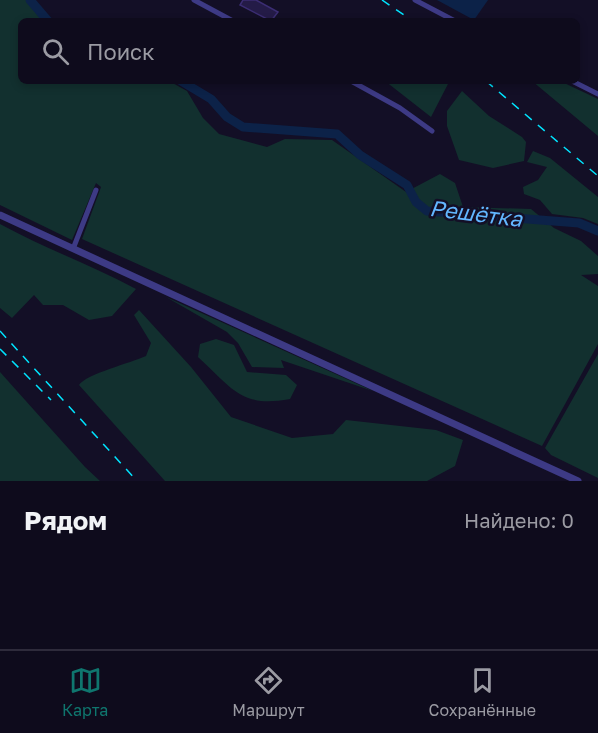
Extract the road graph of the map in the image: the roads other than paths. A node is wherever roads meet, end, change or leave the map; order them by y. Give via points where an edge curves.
1 (194, 0) edge
2 (415, 0) edge
3 (227, 18) edge
4 (449, 18) edge
5 (356, 84) edge
6 (578, 84) edge
7 (598, 94) edge
8 (432, 132) dead end
9 (96, 190) dead end
10 (0, 215) edge
11 (73, 249) junction
12 (578, 481) edge

1 - 3 street
2 - 4 street
5 - 8 street via 400,108
6 - 7 street
9 - 11 street
10 - 11 street
11 - 12 street

